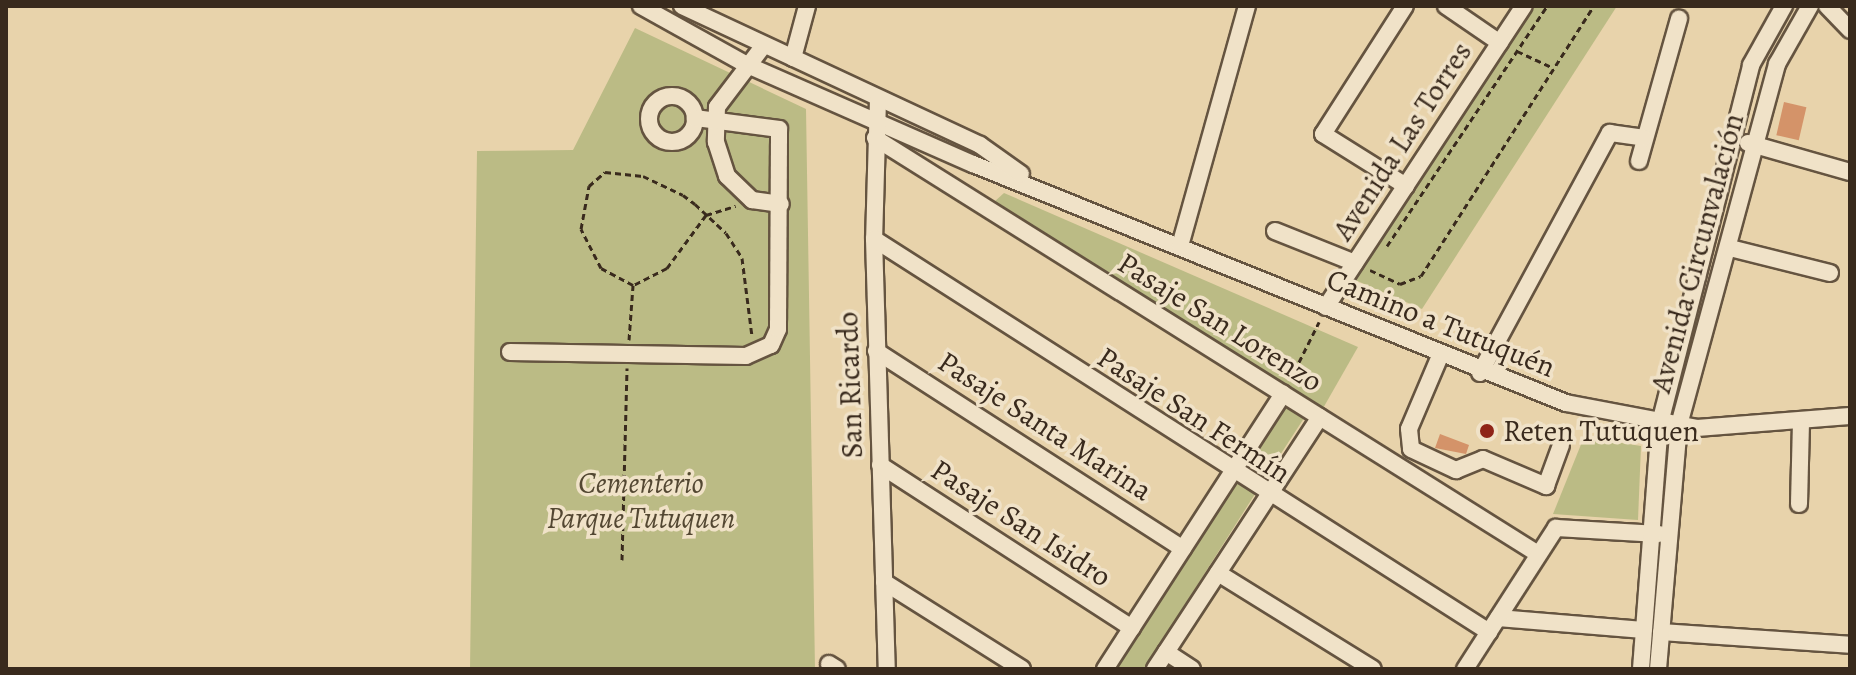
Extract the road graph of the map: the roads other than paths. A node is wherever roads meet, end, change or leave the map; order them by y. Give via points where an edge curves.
1 (641, 6) edge
2 (807, 6) edge
3 (1247, 6) edge
4 (1405, 6) edge
5 (1446, 6) edge
6 (1524, 6) edge
7 (1784, 6) edge
8 (1810, 6) edge
9 (1827, 6) edge
10 (691, 8) edge
11 (1679, 19) dead end
12 (1850, 30) edge
13 (699, 41) junction
14 (1500, 43) junction
15 (764, 45) junction
16 (793, 58) junction
17 (745, 64) junction
18 (878, 99) junction
19 (695, 118) dead end
20 (716, 120) junction
21 (875, 130) junction
22 (1644, 138) junction
23 (1732, 138) junction
24 (1756, 146) junction
25 (1639, 161) dead end
26 (1850, 172) edge
27 (1032, 183) junction
28 (1406, 186) junction
29 (781, 204) junction
30 (1275, 231) dead end
31 (874, 239) junction
32 (1180, 246) junction
33 (1730, 248) junction
34 (1355, 263) junction
35 (1830, 273) dead end
36 (1326, 307) junction
37 (876, 351) junction
38 (510, 352) dead end
39 (1440, 356) junction
40 (1480, 373) junction
41 (1283, 394) junction
42 (1850, 416) edge
43 (1320, 417) junction
44 (1801, 422) junction
45 (1660, 423) junction
46 (1679, 425) junction
47 (1561, 445) dead end
48 (880, 465) junction
49 (1232, 474) junction
50 (1268, 496) junction
51 (1799, 504) dead end
52 (1651, 533) junction
53 (1670, 534) junction
54 (1183, 549) junction
55 (1535, 552) junction
56 (1218, 573) junction
57 (884, 582) junction
58 (1493, 625) junction
59 (1132, 628) junction
60 (1652, 631) junction
61 (1850, 645) edge
62 (1166, 652) junction
63 (887, 669) edge
64 (1022, 669) edge
65 (1105, 669) edge
66 (1155, 669) edge
67 (1192, 669) edge
68 (1373, 669) edge
69 (1465, 669) edge
70 (1641, 669) edge
71 (1658, 669) edge

1 - 13 street, Camino a Tutuquén
2 - 16 street
3 - 32 street
4 - 28 street via 1323,134
5 - 14 street
6 - 14 street, Avenida Las Torres
7 - 23 street, Avenida Circunvalación via 1757,48
8 - 24 street, Avenida Circunvalación via 1781,52
9 - 12 street
10 - 13 street
10 - 15 street, Camino a Tutuquén
11 - 22 street
13 - 17 street, Camino a Tutuquén
14 - 28 street, Avenida Las Torres
15 - 16 street, Camino a Tutuquén
15 - 17 street
16 - 18 street, Camino a Tutuquén
17 - 20 street
17 - 21 street, Camino a Tutuquén
18 - 21 street, San Ricardo
18 - 27 street, Camino a Tutuquén via 980,145
19 - 20 street
20 - 29 street via 727,176 752,200
20 - 29 street via 779,129
21 - 27 street, Camino a Tutuquén
21 - 31 street, San Ricardo
21 - 41 street, Pasaje San Lorenzo
22 - 25 street
22 - 40 street via 1610,133
23 - 24 street
23 - 45 street, Avenida Circunvalación
24 - 26 street
24 - 33 street, Avenida Circunvalación
27 - 32 street, Camino a Tutuquén
28 - 34 street, Avenida Las Torres
29 - 38 street via 778,329 771,345 753,356 628,359
30 - 34 street
31 - 37 street, San Ricardo
31 - 49 street, Pasaje San Fermín
32 - 36 street, Camino a Tutuquén
33 - 35 street
33 - 46 street, Avenida Circunvalación
34 - 36 street, Avenida Las Torres
36 - 39 street, Camino a Tutuquén
37 - 48 street, San Ricardo
37 - 54 street, Pasaje Santa Marina
39 - 40 street, Camino a Tutuquén
39 - 47 street via 1409,429 1411,449 1456,470 1483,459 1546,486
40 - 45 street, Camino a Tutuquén via 1566,403
41 - 43 street, Pasaje San Lorenzo
41 - 49 street
42 - 44 street, Camino a Tutuquén
43 - 50 street
43 - 55 street, Pasaje San Lorenzo
44 - 46 street, Camino a Tutuquén
44 - 51 street
45 - 46 street, Camino a Tutuquén
45 - 52 street, Avenida Circunvalación
46 - 53 street, Avenida Circunvalación
48 - 57 street, San Ricardo
48 - 59 street, Pasaje San Isidro
49 - 50 street, Pasaje San Fermín
49 - 54 street
50 - 56 street
50 - 58 street, Pasaje San Fermín
52 - 53 street
52 - 55 street via 1556,528
52 - 60 street, Avenida Circunvalación
53 - 60 street, Avenida Circunvalación
54 - 59 street
55 - 58 street
56 - 62 street
56 - 68 street
57 - 63 street, San Ricardo
57 - 64 street
58 - 60 street
58 - 69 street
59 - 65 street
60 - 61 street
60 - 70 street, Avenida Circunvalación
60 - 71 street, Avenida Circunvalación
62 - 66 street
62 - 67 street

